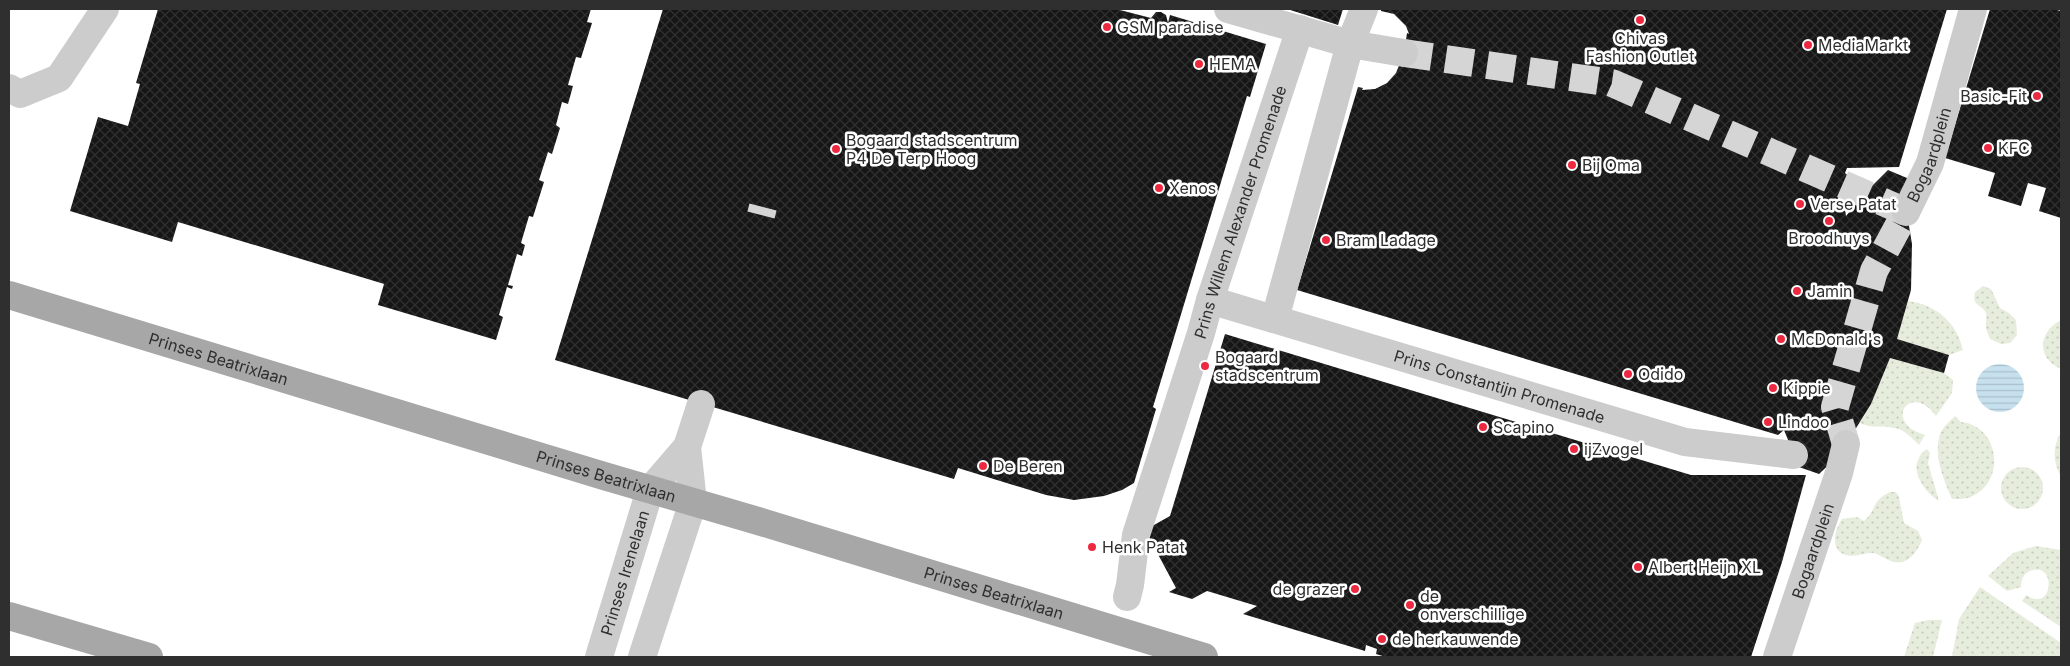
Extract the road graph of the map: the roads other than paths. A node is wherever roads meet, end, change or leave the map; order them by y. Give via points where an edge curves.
1 (105, 9) edge
2 (1228, 9) edge
3 (1364, 9) edge
4 (1973, 9) edge
5 (1300, 29) junction
6 (1350, 44) junction
7 (1404, 53) tunnel mouth
8 (9, 88) edge
9 (1906, 212) dead end
10 (9, 295) edge
11 (1210, 300) junction
12 (1275, 319) junction
13 (701, 404) dead end
14 (1846, 444) tunnel mouth
15 (687, 448) junction
16 (1794, 455) dead end
17 (650, 490) junction
18 (693, 502) junction
19 (1127, 598) dead end
20 (9, 616) edge
21 (149, 657) edge
22 (599, 657) edge
23 (642, 657) edge
24 (1204, 657) edge
25 (1777, 657) edge

1 - 8 street via 59,78 20,94
2 - 5 street
3 - 6 street
4 - 9 street, Bogaardplein via 1930,163
5 - 6 street
5 - 11 street, Prins Willem Alexander Promenade
6 - 7 street
6 - 12 street
10 - 17 main road, Prinses Beatrixlaan
11 - 12 street, Prins Constantijn Promenade
11 - 19 street, Prins Willem Alexander Promenade via 1136,535
12 - 16 street, Prins Constantijn Promenade via 1685,442
13 - 15 street
14 - 25 street, Bogaardplein via 1840,473
15 - 17 street
15 - 18 street
17 - 18 main road, Prinses Beatrixlaan
17 - 22 street, Prinses Irenelaan
18 - 23 street
18 - 24 main road, Prinses Beatrixlaan
20 - 21 main road

